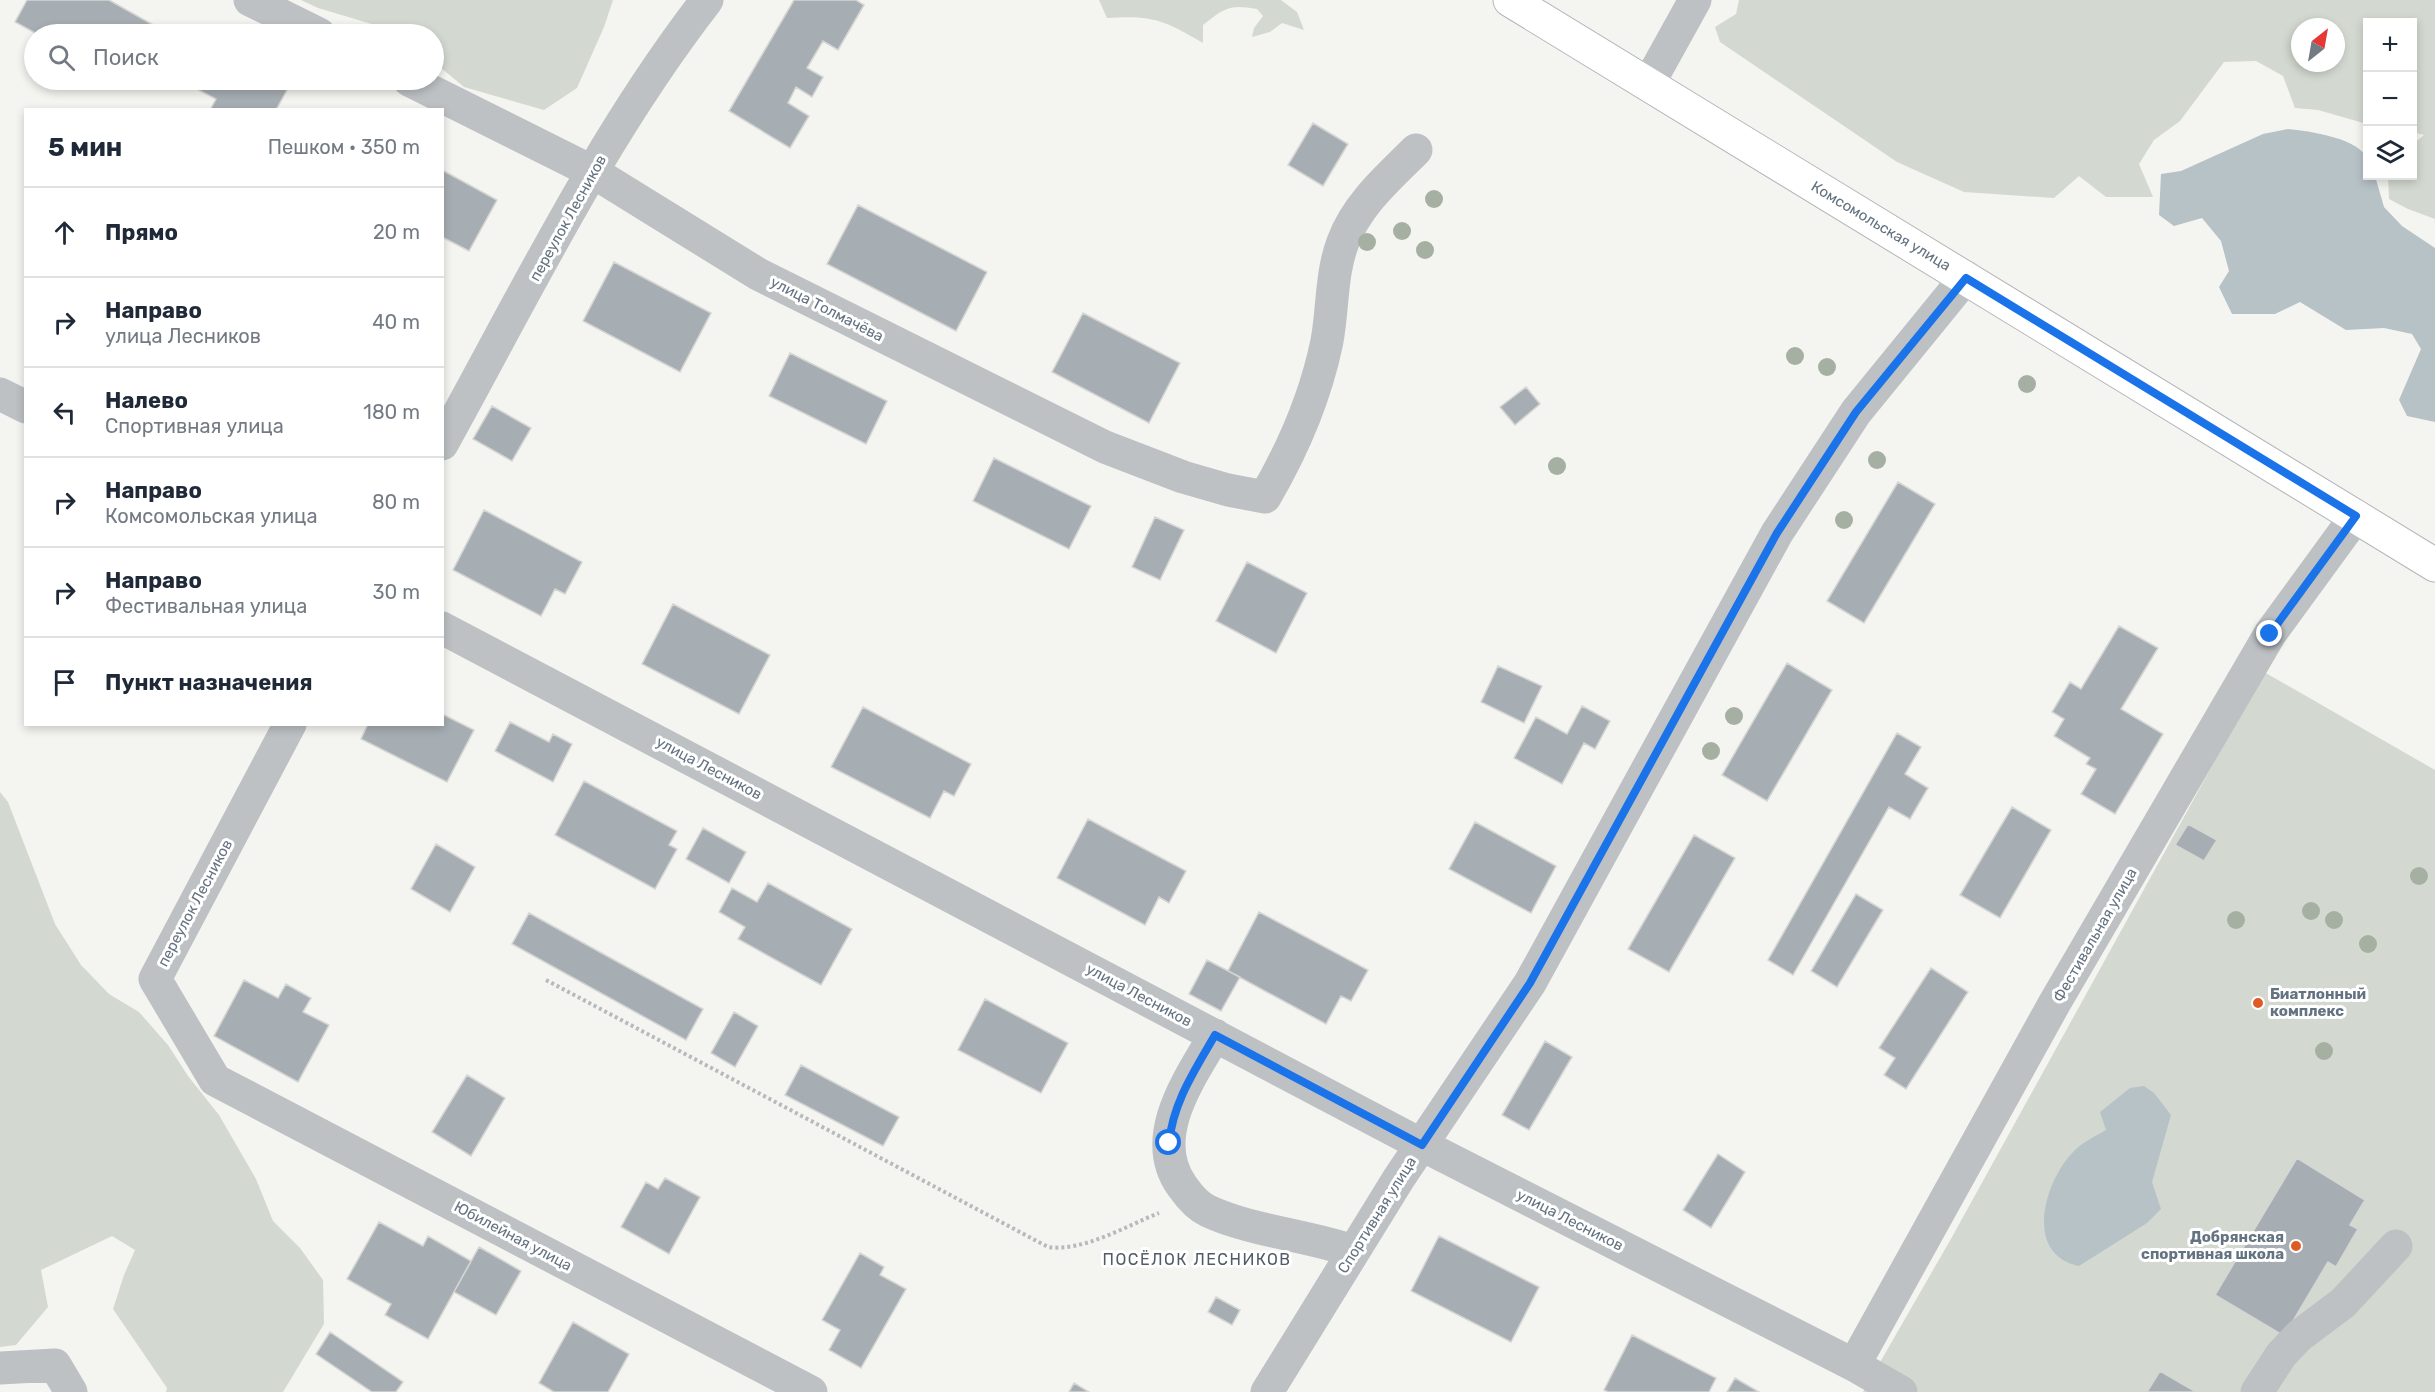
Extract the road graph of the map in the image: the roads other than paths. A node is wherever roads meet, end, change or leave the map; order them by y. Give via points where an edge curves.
1 (250, 0) edge
2 (707, 0) edge
3 (1510, 0) edge
4 (1695, 0) edge
5 (299, 24) edge
6 (1649, 83) junction
7 (428, 90) edge
8 (1416, 150) dead end
9 (593, 172) junction
10 (1966, 278) junction
11 (0, 394) edge
12 (24, 407) edge
13 (444, 440) edge
14 (2356, 516) junction
15 (2435, 565) edge
16 (444, 629) edge
17 (289, 726) edge
18 (1215, 1035) junction
19 (215, 1080) joint
20 (1422, 1145) junction
21 (2396, 1246) dead end
22 (1353, 1251) junction
23 (1854, 1365) junction
24 (0, 1368) edge
25 (71, 1392) edge
26 (811, 1392) edge
27 (1267, 1392) edge
28 (1901, 1392) edge
29 (2257, 1392) edge

1 - 5 street
2 - 9 street, переулок Лесников via 670,47
3 - 6 main road, Комсомольская улица
4 - 6 street
6 - 10 main road, Комсомольская улица
7 - 9 street, улица Толмачёва
8 - 9 street, улица Толмачёва via 1355,216 1343,242 1327,341 1313,390 1283,466 1265,497 1183,477 1106,447 758,274
9 - 13 street, переулок Лесников
10 - 14 main road, Комсомольская улица
10 - 20 street, Спортивная улица via 1856,412 1777,533 1530,983
11 - 12 street
14 - 15 main road, Комсомольская улица
14 - 23 street, Фестивальная улица via 2270,634 2054,1004
16 - 18 street, улица Лесников
17 - 19 street, переулок Лесников via 155,979
18 - 20 street, улица Лесников
18 - 22 street via 1185,1088 1171,1125 1170,1162 1177,1179 1192,1200 1206,1210
19 - 26 street, Юбилейная улица
20 - 22 street, Спортивная улица
20 - 23 street, улица Лесников
21 - 29 street via 2343,1303 2299,1336
22 - 27 street, Спортивная улица
23 - 28 street, улица Лесников
24 - 25 street via 55,1365

